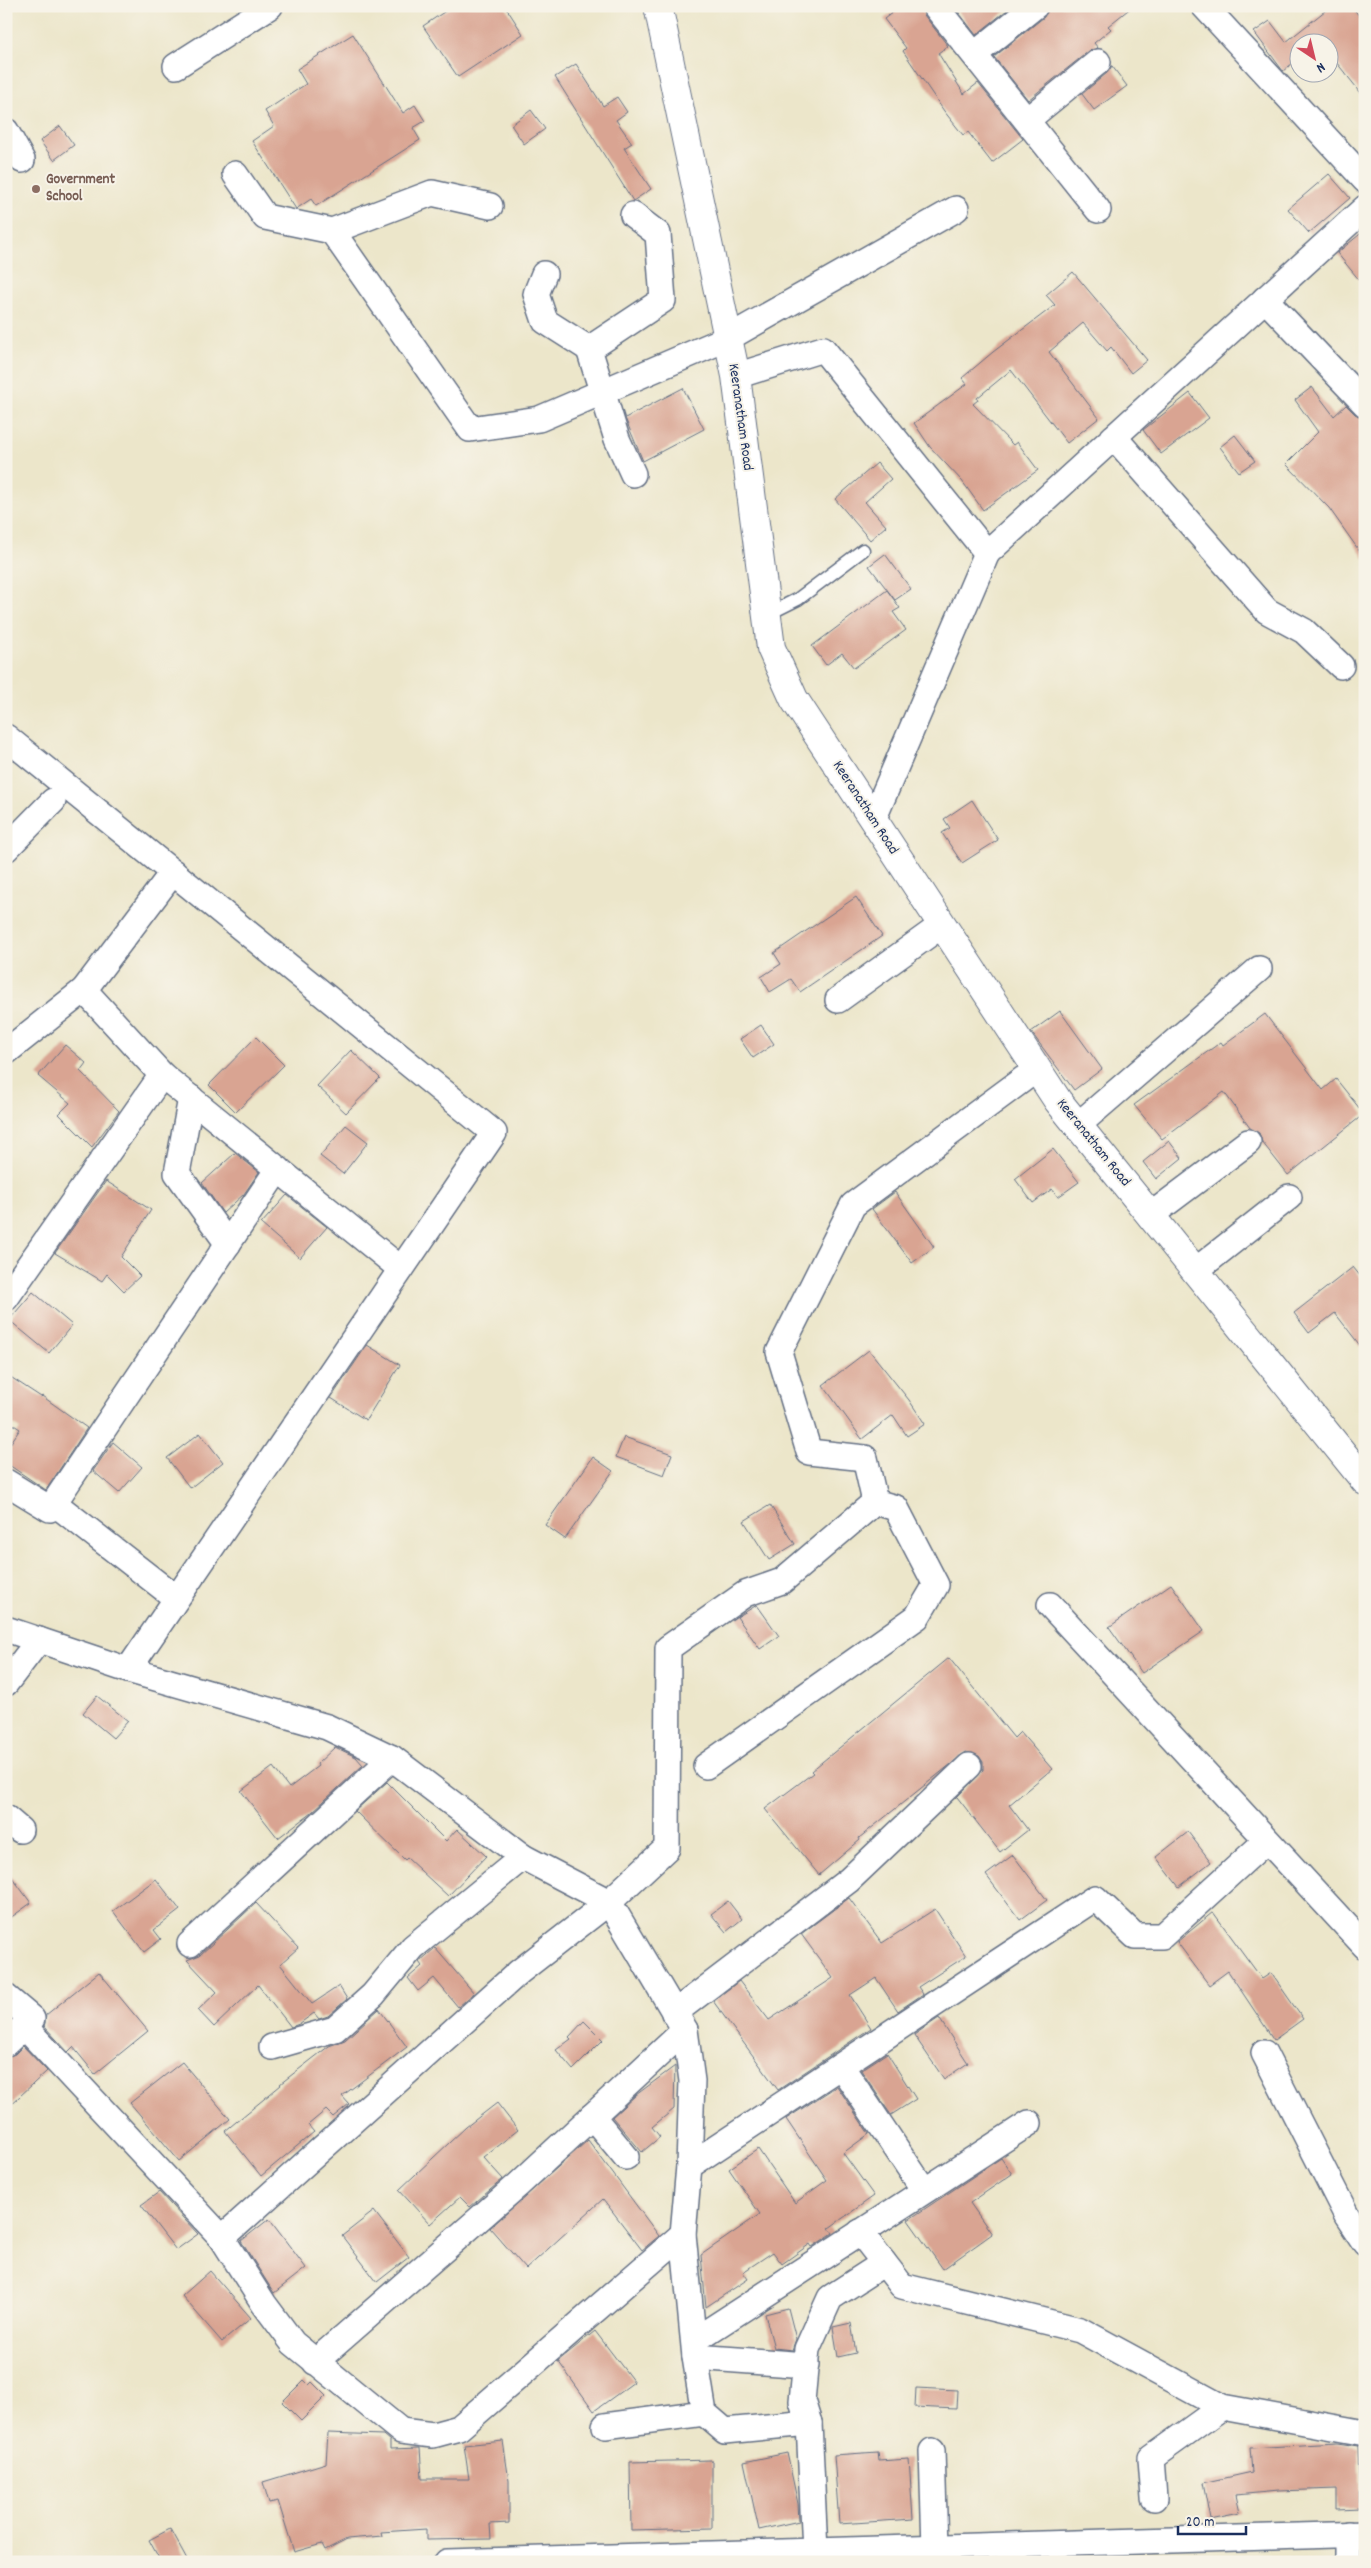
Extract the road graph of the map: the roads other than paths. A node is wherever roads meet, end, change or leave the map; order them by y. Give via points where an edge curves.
1 (270, 6) edge
2 (658, 6) edge
3 (935, 6) edge
4 (1036, 6) edge
5 (1204, 6) edge
6 (975, 54) junction
7 (1098, 62) dead end
8 (176, 66) dead end
9 (1027, 120) junction
10 (6, 131) edge
11 (22, 160) dead end
12 (235, 174) dead end
13 (1365, 180) edge
14 (490, 206) dead end
15 (1365, 208) edge
16 (956, 209) dead end
17 (1098, 210) dead end
18 (633, 215) dead end
19 (332, 231) junction
20 (544, 274) dead end
21 (1265, 299) junction
22 (728, 338) junction
23 (589, 349) junction
24 (736, 376) junction
25 (602, 392) junction
26 (1365, 404) edge
27 (1114, 437) junction
28 (632, 474) dead end
29 (862, 550) dead end
30 (987, 553) junction
31 (766, 615) junction
32 (1341, 666) dead end
33 (6, 737) edge
34 (53, 801) dead end
35 (873, 820) junction
36 (6, 849) edge
37 (173, 872) junction
38 (942, 925) junction
39 (1260, 969) dead end
40 (84, 990) junction
41 (838, 1000) dead end
42 (6, 1052) edge
43 (1037, 1069) junction
44 (162, 1075) junction
45 (190, 1098) junction
46 (1078, 1125) junction
47 (1248, 1142) dead end
48 (278, 1169) junction
49 (1289, 1197) dead end
50 (1150, 1215) junction
51 (228, 1244) junction
52 (401, 1269) junction
53 (1195, 1271) junction
54 (6, 1298) edge
55 (1365, 1481) edge
56 (6, 1482) edge
57 (54, 1502) junction
58 (875, 1502) junction
59 (176, 1598) junction
60 (1050, 1605) dead end
61 (6, 1629) edge
62 (39, 1640) junction
63 (128, 1670) junction
64 (6, 1683) edge
65 (392, 1758) junction
66 (706, 1766) dead end
67 (969, 1766) dead end
68 (1266, 1841) junction
69 (523, 1857) junction
70 (610, 1902) junction
71 (190, 1944) dead end
72 (1365, 1946) edge
73 (6, 1997) edge
74 (679, 2021) junction
75 (24, 2026) junction
76 (6, 2043) edge
77 (272, 2047) dead end
78 (1264, 2053) dead end
79 (841, 2066) junction
80 (592, 2116) junction
81 (1028, 2123) dead end
82 (626, 2157) dead end
83 (689, 2166) junction
84 (924, 2190) junction
85 (860, 2232) junction
86 (682, 2234) junction
87 (222, 2238) junction
88 (1365, 2243) edge
89 (884, 2263) junction
90 (695, 2348) junction
91 (315, 2362) junction
92 (806, 2365) junction
93 (1222, 2407) junction
94 (704, 2413) junction
95 (809, 2423) junction
96 (605, 2426) dead end
97 (1365, 2433) edge
98 (932, 2451) dead end
99 (1154, 2498) dead end
100 (1357, 2534) edge
101 (935, 2547) junction
102 (815, 2556) edge
103 (456, 2561) edge
104 (1348, 2562) edge

1 - 8 street
2 - 22 street, Keeranatham Road
3 - 6 street
4 - 6 street
5 - 13 street
6 - 9 street
7 - 9 street
9 - 17 street
10 - 11 street
12 - 19 street via 265,217
14 - 19 street via 432,193
15 - 21 street
16 - 22 street
18 - 23 street via 658,234 663,300
19 - 25 street via 470,429 539,418
20 - 23 street via 536,294 545,320
21 - 26 street
21 - 27 street
22 - 24 street, Keeranatham Road
22 - 25 street
23 - 25 street
24 - 30 street via 822,349
24 - 31 street, Keeranatham Road
25 - 28 street
27 - 30 street
27 - 32 street via 1267,610 1304,631
29 - 31 lane via 798,599
30 - 35 street
31 - 35 street, Keeranatham Road via 772,648 794,699
33 - 37 street
34 - 36 street
35 - 38 street, Keeranatham Road
37 - 40 street
37 - 52 street via 494,1133
38 - 41 street
38 - 43 street, Keeranatham Road
39 - 46 street
40 - 42 street
40 - 44 street
43 - 46 street, Keeranatham Road
43 - 58 street via 853,1205 779,1352 808,1452 865,1458
44 - 45 street
44 - 54 street
45 - 48 street
45 - 51 street via 177,1173
46 - 50 street, Keeranatham Road
47 - 50 street
48 - 51 street
48 - 52 street
49 - 53 street
50 - 53 street, Keeranatham Road
51 - 57 street
52 - 59 street
53 - 55 street, Keeranatham Road
56 - 57 street via 50,1509
57 - 59 street
58 - 66 street via 896,1508 936,1585 917,1617
58 - 70 street via 782,1581 745,1594 668,1648 667,1848
59 - 63 street
60 - 68 street
61 - 62 street
62 - 63 street
62 - 64 street
63 - 65 street via 327,1727
65 - 69 street
65 - 71 street
67 - 74 street via 849,1880
68 - 72 street
68 - 79 street via 1162,1936 1135,1936 1095,1898
69 - 70 street
69 - 77 street via 413,1947 373,1995 335,2029
70 - 74 street
70 - 87 street via 519,1972
73 - 75 street via 32,2019
74 - 80 street
74 - 83 street via 692,2081
75 - 76 street
75 - 87 street
78 - 88 street via 1347,2216
79 - 83 street
79 - 84 street
80 - 82 street
80 - 91 street
81 - 84 street
83 - 86 street
84 - 85 street
85 - 89 street
85 - 90 street
86 - 90 street
86 - 91 street via 459,2428 433,2435 401,2431
87 - 91 street via 293,2343
89 - 92 street via 830,2298 807,2349
89 - 93 street via 902,2286 1080,2330
90 - 92 street
90 - 94 street
92 - 95 street via 802,2402
93 - 97 street
93 - 99 street via 1151,2458
94 - 95 street via 725,2431
94 - 96 street
95 - 102 street
98 - 101 street
100 - 101 street
100 - 104 street
101 - 102 street
102 - 103 street

